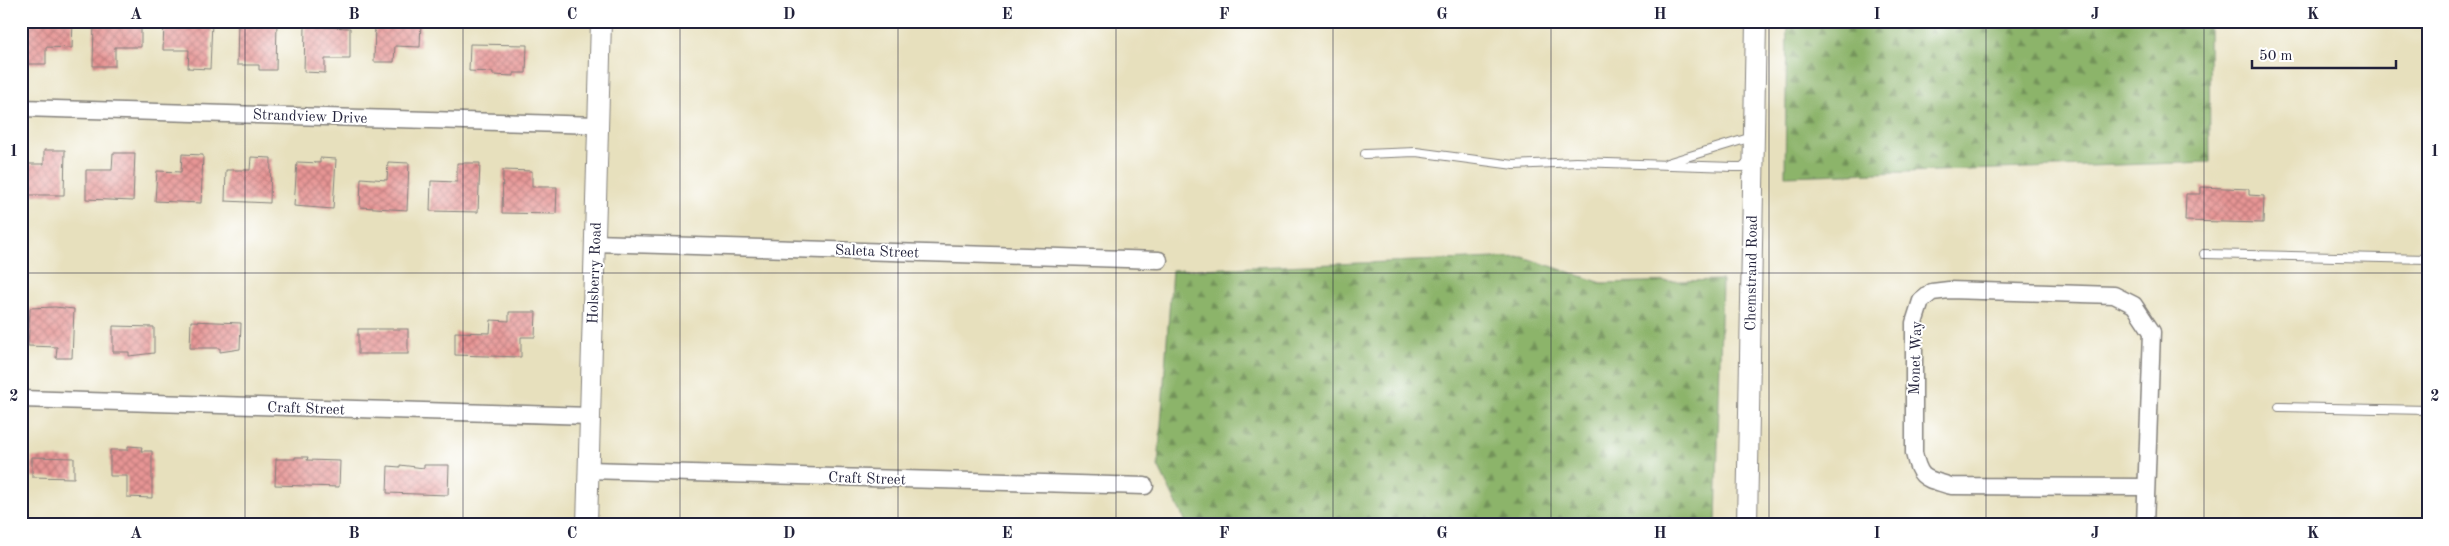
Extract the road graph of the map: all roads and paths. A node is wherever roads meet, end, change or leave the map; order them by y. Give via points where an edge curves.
1 (601, 21) edge
2 (1756, 21) edge
3 (21, 108) edge
4 (598, 125) junction
5 (1754, 136) junction
6 (1365, 154) dead end
7 (1754, 157) junction
8 (1661, 165) junction
9 (594, 243) junction
10 (2204, 254) dead end
11 (2428, 259) edge
12 (1159, 260) dead end
13 (21, 399) edge
14 (2279, 407) dead end
15 (2428, 410) edge
16 (590, 416) junction
17 (588, 470) junction
18 (1145, 486) dead end
19 (2146, 488) junction
20 (587, 525) edge
21 (1746, 525) edge
22 (2145, 525) edge

1 - 4 street, Holsberry Road
2 - 5 street, Chemstrand Road
3 - 4 street, Strandview Drive
4 - 9 street, Holsberry Road
5 - 7 street, Chemstrand Road
5 - 8 lane
6 - 8 lane via 1416,152 1514,165 1576,162
7 - 8 lane via 1742,167
7 - 21 street, Chemstrand Road
9 - 12 street, Saleta Street
9 - 16 street, Holsberry Road
10 - 11 lane
13 - 16 street, Craft Street
14 - 15 lane
16 - 17 street, Holsberry Road
17 - 18 street, Craft Street
17 - 20 street, Holsberry Road
19 - 19 street, Monet Way via 2152,332 2134,305 2114,295 1950,290 1932,292 1921,301 1914,323 1914,453 1918,471 1926,478 1951,486
19 - 22 street, Monet Way

